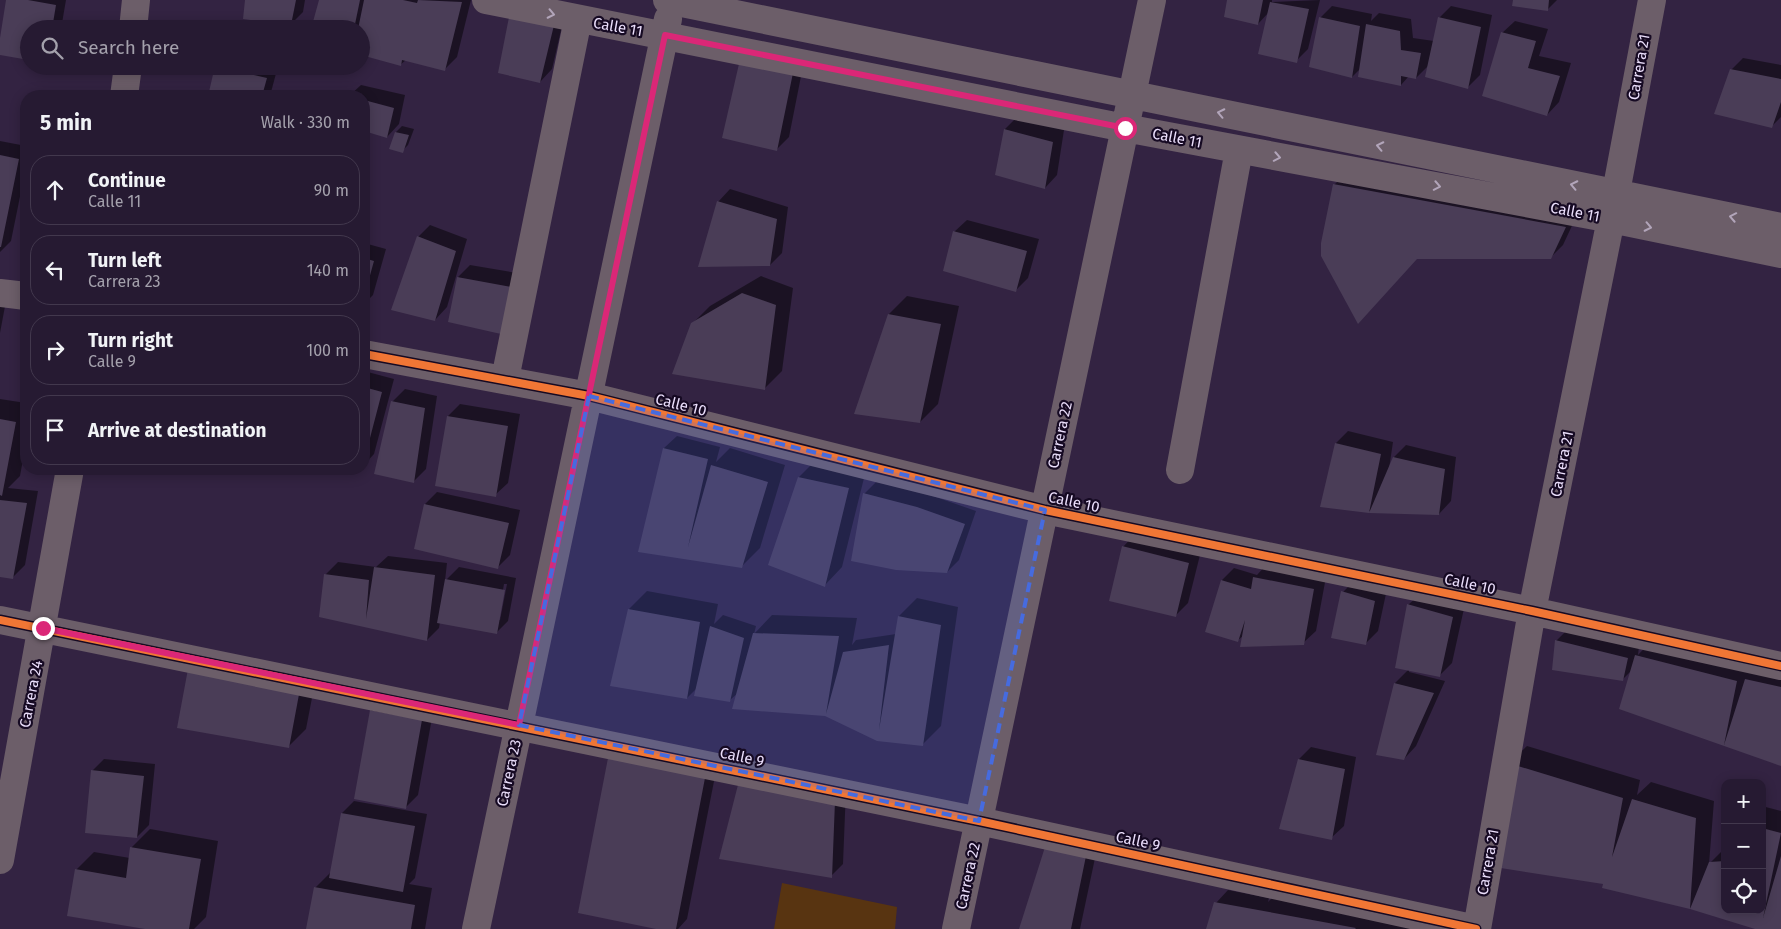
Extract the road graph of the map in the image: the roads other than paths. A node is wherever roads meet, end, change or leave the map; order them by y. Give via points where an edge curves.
1 (136, 0) edge
2 (486, 0) edge
3 (670, 0) edge
4 (1152, 0) edge
5 (1652, 0) edge
6 (578, 19) junction
7 (134, 20) edge
8 (665, 35) junction
9 (127, 75) edge
10 (125, 90) edge
11 (1131, 95) junction
12 (1125, 128) junction
13 (1239, 150) junction
14 (1614, 206) junction
15 (1781, 227) edge
16 (1781, 254) edge
17 (0, 292) edge
18 (20, 295) edge
19 (370, 355) edge
20 (505, 379) junction
21 (588, 396) junction
22 (1180, 470) dead end
23 (69, 475) edge
24 (1045, 510) junction
25 (1532, 611) junction
26 (0, 620) edge
27 (43, 628) junction
28 (1781, 666) edge
29 (519, 725) junction
30 (979, 821) junction
31 (0, 860) edge
32 (476, 929) edge
33 (956, 929) edge
34 (1476, 929) edge

1 - 7 street
2 -> 6 street, Calle 11
3 - 8 street, Carrera 23
3 - 11 street, Calle 11
4 - 11 street, Carrera 22
5 - 14 street, Carrera 21
6 - 8 street, Calle 11
6 - 20 street
8 - 12 street, Calle 11
8 - 21 street, Carrera 23
9 - 10 street
11 - 12 street, Carrera 22
14 -> 11 street, Calle 11
12 - 13 street, Calle 11
12 - 24 street, Carrera 22
13 -> 14 street, Calle 11
13 - 22 street
15 -> 14 street, Calle 11
14 -> 16 street, Calle 11
14 - 25 street, Carrera 21
17 - 18 street
19 - 20 street, Calle 10
20 - 21 street, Calle 10
21 - 24 street, Calle 10
21 - 29 street, Carrera 23
23 - 27 street, Carrera 24
24 - 25 street, Calle 10
24 - 30 street, Carrera 22
25 - 28 street, Calle 10
25 - 34 street, Carrera 21
26 - 27 street, Calle 9
27 - 29 street, Calle 9
27 - 31 street, Carrera 24
29 - 30 street, Calle 9
29 - 32 street, Carrera 23
30 - 33 street, Carrera 22
30 - 34 street, Calle 9

